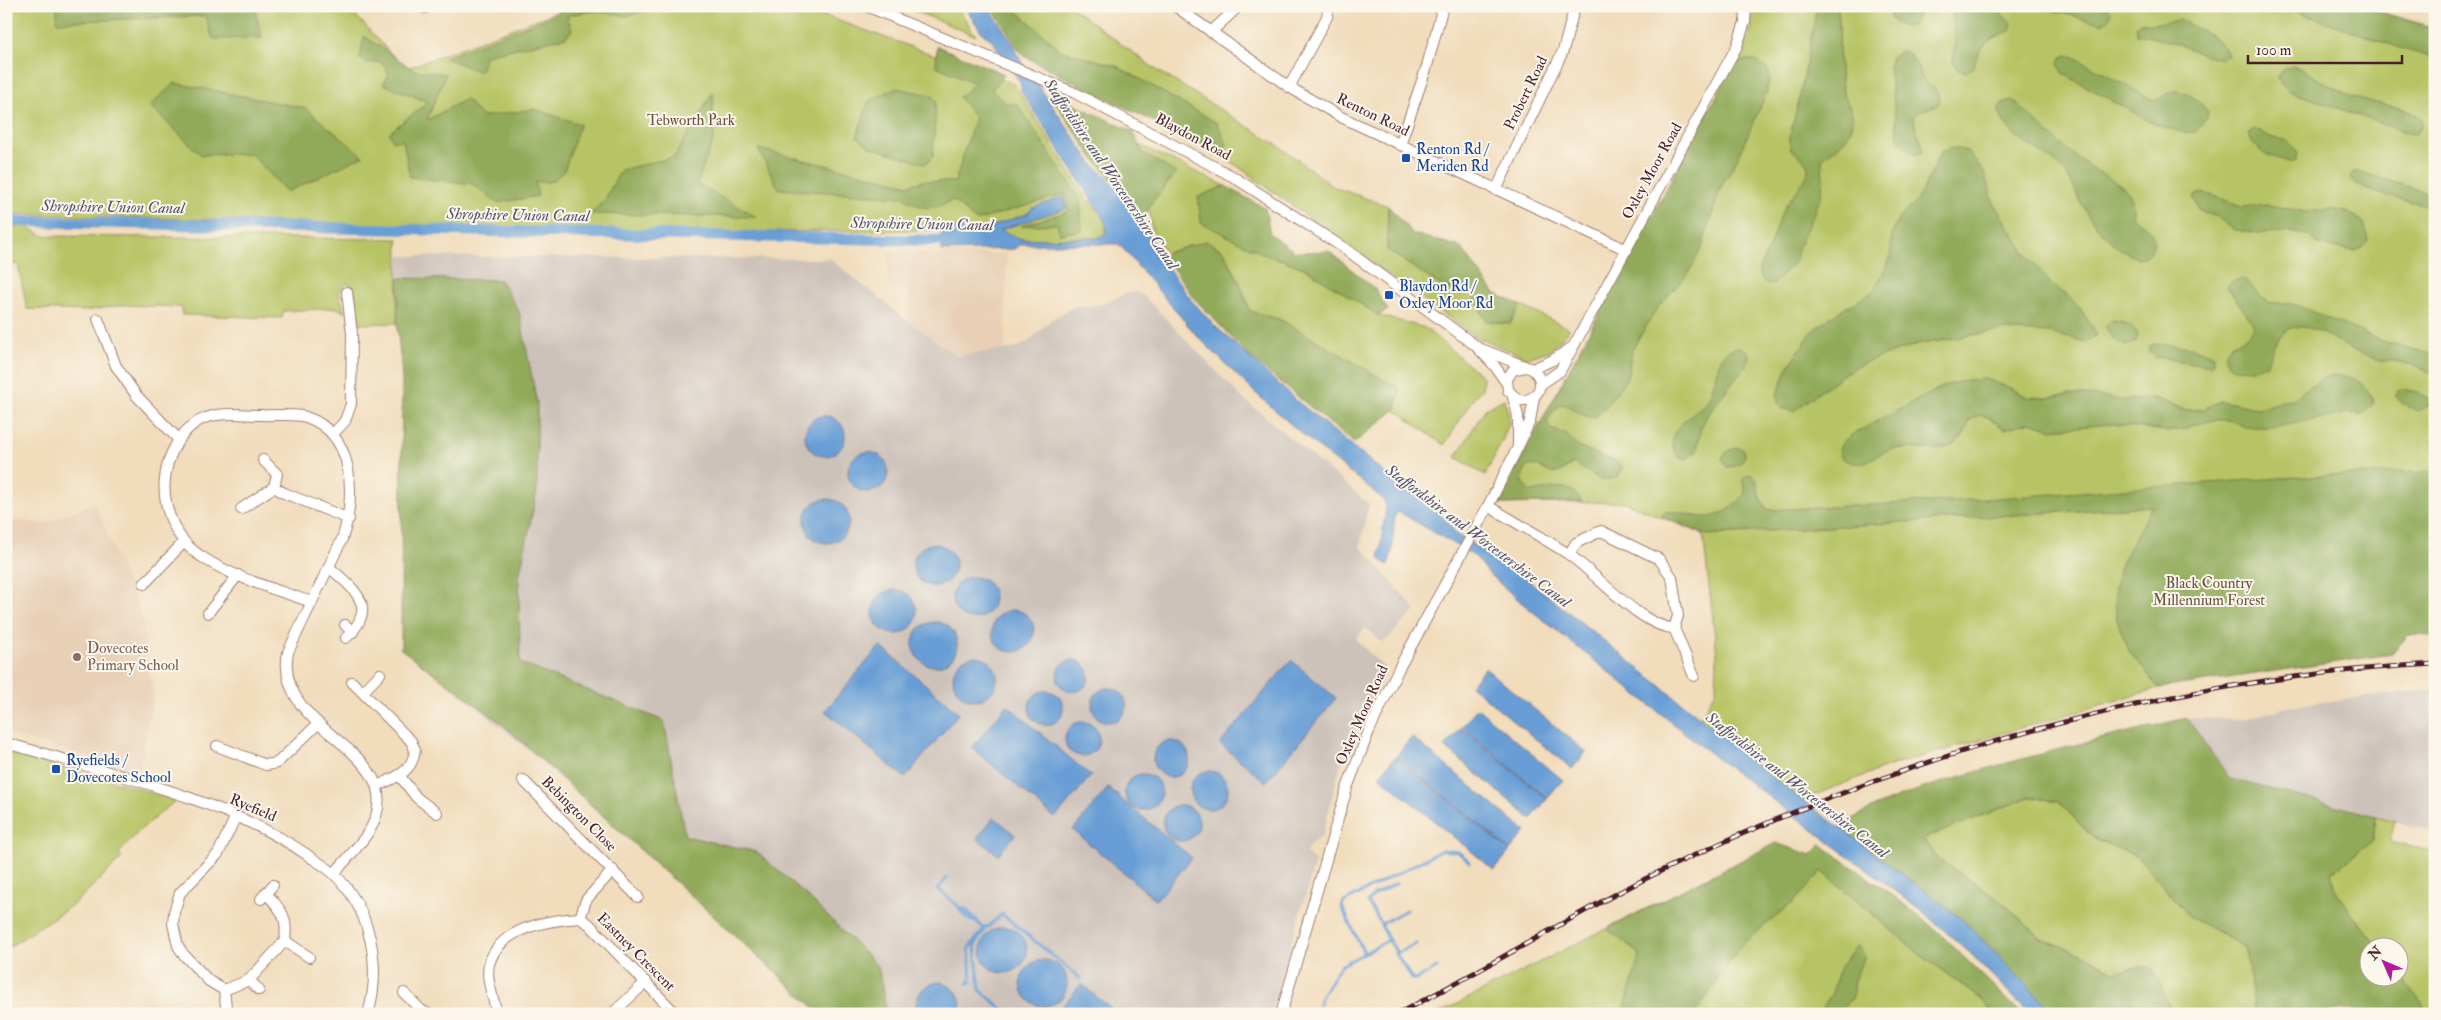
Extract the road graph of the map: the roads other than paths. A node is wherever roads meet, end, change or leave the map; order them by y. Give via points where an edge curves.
1 (866, 6) edge
2 (1175, 6) edge
3 (1239, 6) edge
4 (1328, 6) edge
5 (1443, 6) edge
6 (1575, 6) edge
7 (1746, 6) edge
8 (1212, 32) junction
9 (1289, 87) junction
10 (1400, 144) junction
11 (1496, 190) junction
12 (1626, 250) junction
13 (347, 292) dead end
14 (98, 319) dead end
15 (1476, 346) junction
16 (1574, 346) junction
17 (1529, 368) junction
18 (1507, 384) junction
19 (1541, 384) junction
20 (1513, 397) junction
21 (1534, 397) junction
22 (332, 434) junction
23 (180, 440) junction
24 (1518, 447) junction
25 (263, 460) dead end
26 (274, 487) junction
27 (1488, 506) junction
28 (241, 509) dead end
29 (349, 519) junction
30 (184, 542) junction
31 (1569, 554) junction
32 (329, 567) junction
33 (238, 575) junction
34 (144, 584) dead end
35 (311, 602) junction
36 (208, 613) dead end
37 (344, 625) dead end
38 (1674, 628) junction
39 (380, 674) dead end
40 (1694, 676) dead end
41 (352, 682) dead end
42 (364, 692) junction
43 (318, 724) junction
44 (6, 743) edge
45 (217, 746) dead end
46 (400, 775) junction
47 (524, 780) dead end
48 (377, 786) junction
49 (437, 813) dead end
50 (236, 816) junction
51 (613, 870) junction
52 (334, 874) junction
53 (267, 892) dead end
54 (638, 896) dead end
55 (580, 918) junction
56 (285, 941) junction
57 (309, 957) dead end
58 (248, 980) junction
59 (646, 982) junction
60 (224, 990) junction
61 (259, 990) dead end
62 (404, 993) dead end
63 (227, 1014) edge
64 (368, 1014) edge
65 (428, 1014) edge
66 (497, 1014) edge
67 (612, 1014) edge
68 (676, 1014) edge
69 (1281, 1014) edge

1 - 15 street, Blaydon Road via 1068,90 1181,147 1273,200
2 - 8 street, Renton Road
3 - 8 street
4 - 9 street via 1327,17
5 - 10 street
6 - 11 street, Probert Road via 1563,51
7 - 12 street, Oxley Moor Road via 1745,22 1737,46
8 - 9 street, Renton Road
9 - 10 street, Renton Road via 1341,117
10 - 11 street, Renton Road
11 - 12 street, Renton Road
12 - 16 street, Oxley Moor Road
13 - 22 street via 352,334 352,404 345,421
14 - 23 street via 116,366 136,395
15 - 17 street, Blaydon Road
15 - 18 street, Blaydon Road
16 - 17 street, Oxley Moor Road via 1553,360
16 - 19 street, Oxley Moor Road via 1560,371
17 - 18 street via 1513,370
17 - 19 street via 1539,376
18 - 20 street
19 - 21 street
20 - 21 street via 1524,401
20 - 24 street, Oxley Moor Road via 1518,416
21 - 24 street, Oxley Moor Road via 1530,421
22 - 23 street via 305,417 225,414 195,423
22 - 29 street via 341,447 348,469 352,493
23 - 30 street via 168,460 164,496 168,515
24 - 27 street, Oxley Moor Road
25 - 26 street via 277,474
26 - 28 street
26 - 29 street
27 - 31 street
27 - 69 street, Oxley Moor Road via 1427,615 1369,731 1347,788
29 - 32 street
30 - 33 street via 201,557
30 - 34 street
31 - 38 street via 1638,612 1665,628
31 - 38 street via 1576,543 1601,530 1659,559 1672,577 1678,616
32 - 35 street
32 - 37 street via 362,600 360,618 349,635
33 - 35 street
33 - 36 street
35 - 43 street via 288,652 286,674 294,695
38 - 40 street via 1681,642 1682,660
39 - 42 street
41 - 42 street
42 - 46 street via 416,750 411,766
43 - 45 street via 277,763 266,765
43 - 48 street via 365,765
44 - 50 street, Ryefield via 116,775
46 - 48 street
46 - 49 street via 416,798
47 - 51 street, Bebington Close
48 - 52 street via 372,826
50 - 52 street, Ryefield via 286,840
50 - 60 street via 218,854 180,893 173,924 178,946 184,955 209,981
51 - 54 street, Bebington Close
51 - 55 street, Bebington Close via 586,900
52 - 64 street, Ryefield via 364,916 372,946 374,988
53 - 56 street via 286,919
55 - 59 street, Eastney Crescent
55 - 66 street, Eastney Crescent via 514,933 499,946 490,961 489,975
56 - 57 street
56 - 58 street
58 - 60 street
58 - 61 street
59 - 67 street
59 - 68 street, Eastney Crescent
60 - 63 street
62 - 65 street

